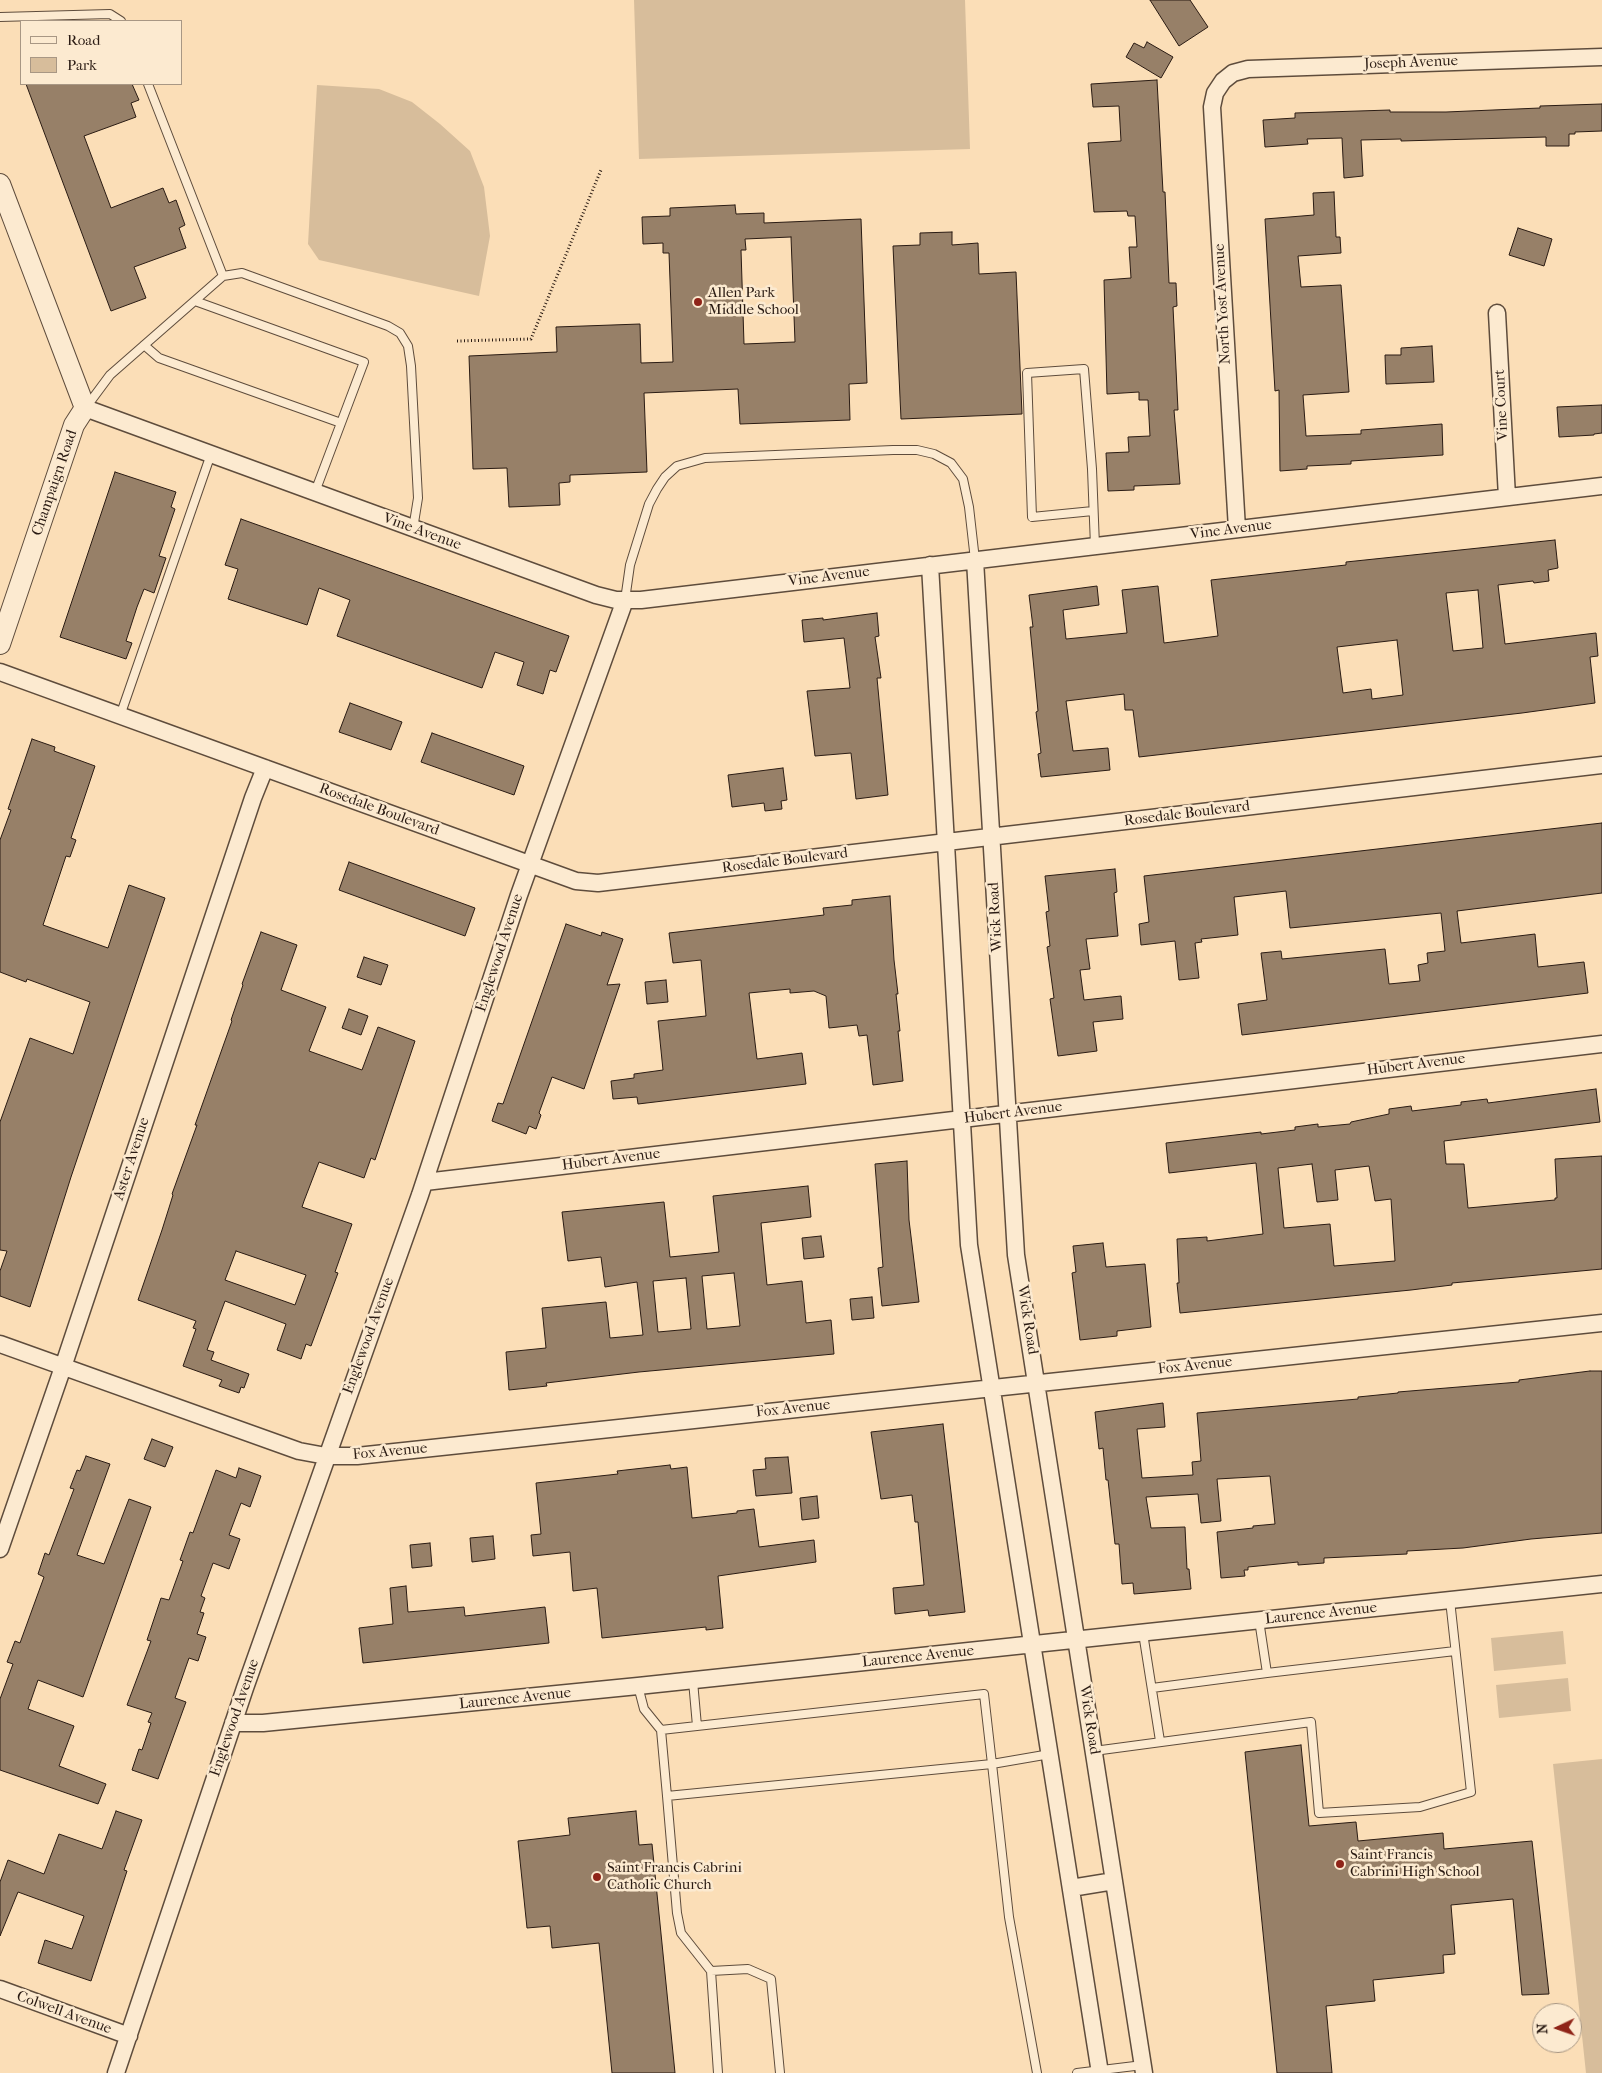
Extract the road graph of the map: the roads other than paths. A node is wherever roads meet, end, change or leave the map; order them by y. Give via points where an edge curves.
1 (0, 18) edge
2 (119, 20) edge
3 (1602, 57) edge
4 (1223, 81) joint
5 (148, 85) edge
6 (1, 190) edge
7 (223, 276) junction
8 (195, 301) junction
9 (1497, 313) dead end
10 (144, 345) junction
11 (85, 408) junction
12 (341, 423) junction
13 (211, 454) junction
14 (1602, 486) edge
15 (315, 492) junction
16 (1507, 497) junction
17 (1093, 511) junction
18 (413, 529) junction
19 (1237, 529) junction
20 (1095, 546) junction
21 (975, 560) junction
22 (930, 566) junction
23 (625, 600) junction
24 (0, 644) edge
25 (0, 672) edge
26 (120, 716) junction
27 (1602, 765) edge
28 (265, 768) junction
29 (991, 836) junction
30 (946, 842) junction
31 (530, 864) junction
32 (1602, 1044) edge
33 (1008, 1113) junction
34 (962, 1119) junction
35 (425, 1182) junction
36 (1602, 1323) edge
37 (0, 1344) edge
38 (63, 1367) junction
39 (1036, 1383) junction
40 (991, 1388) junction
41 (326, 1456) junction
42 (0, 1549) edge
43 (1602, 1584) edge
44 (1450, 1600) junction
45 (1259, 1620) junction
46 (1144, 1632) junction
47 (1077, 1640) junction
48 (1033, 1644) junction
49 (1456, 1651) junction
50 (1267, 1673) junction
51 (693, 1681) junction
52 (638, 1686) junction
53 (1152, 1688) junction
54 (233, 1723) junction
55 (697, 1726) junction
56 (661, 1730) junction
57 (1160, 1741) junction
58 (1094, 1750) junction
59 (1050, 1754) junction
60 (992, 1764) junction
61 (666, 1796) junction
62 (1114, 1881) junction
63 (1072, 1888) junction
64 (711, 1972) junction
65 (0, 1989) edge
66 (129, 2036) junction
67 (1144, 2069) edge
68 (1100, 2071) edge
69 (116, 2073) edge
70 (718, 2073) edge
71 (780, 2073) edge
72 (1038, 2073) edge
73 (1077, 2073) edge

1 - 2 lane via 110,14
3 - 4 street, Joseph Avenue via 1248,69 1233,73
4 - 19 street, North Yost Avenue via 1215,93 1212,108
5 - 7 lane
6 - 11 street
7 - 8 lane
7 - 18 lane via 242,273 400,333 408,346 411,366 418,498
8 - 10 lane
8 - 12 lane via 364,362
9 - 16 street, Vine Court
10 - 11 lane via 110,375
10 - 12 lane via 159,358
11 - 13 street, Vine Avenue
11 - 24 street, Champaign Road via 74,425
12 - 15 lane
13 - 15 street, Vine Avenue
13 - 26 lane
14 - 16 street, Vine Avenue
15 - 18 street, Vine Avenue
16 - 19 street, Vine Avenue
17 - 17 lane via 1084,370 1027,372 1032,517
17 - 20 lane
18 - 23 street, Vine Avenue via 596,596
19 - 20 street, Vine Avenue
20 - 21 street, Vine Avenue
21 - 22 street, Vine Avenue
21 - 23 lane via 963,479 951,463 934,454 893,450 705,458 678,466 656,489 630,566
21 - 29 street, Wick Road
22 - 23 street, Vine Avenue
22 - 30 street
23 - 31 street, Englewood Avenue
25 - 26 street, Rosedale Boulevard
26 - 28 street, Rosedale Boulevard
27 - 29 street, Rosedale Boulevard
28 - 31 street, Rosedale Boulevard
28 - 38 street, Aster Avenue
29 - 30 street, Rosedale Boulevard
29 - 33 street, Wick Road
30 - 31 street, Rosedale Boulevard via 598,883 576,881
30 - 34 street
31 - 35 street, Englewood Avenue
32 - 33 street, Hubert Avenue
33 - 34 street, Hubert Avenue
33 - 39 street, Wick Road via 1016,1255
34 - 35 street, Hubert Avenue
34 - 40 street via 970,1245
35 - 41 street, Englewood Avenue
36 - 39 street, Fox Avenue
37 - 38 street, Fox Avenue
38 - 41 street, Fox Avenue via 299,1451
38 - 42 street, Aster Avenue
39 - 40 street, Fox Avenue
39 - 47 street, Wick Road
40 - 41 street, Fox Avenue via 367,1455
40 - 48 street
41 - 54 street, Englewood Avenue
43 - 44 street, Laurence Avenue
44 - 45 street, Laurence Avenue
44 - 49 lane
45 - 46 street, Laurence Avenue
45 - 50 lane
46 - 47 street, Laurence Avenue
46 - 53 lane
47 - 48 street, Laurence Avenue
47 - 58 street, Wick Road
48 - 51 street, Laurence Avenue
48 - 59 street
49 - 50 lane
49 - 57 lane via 1471,1792 1420,1807 1319,1813 1311,1722
50 - 53 lane
51 - 52 street, Laurence Avenue
51 - 55 lane
52 - 54 street, Laurence Avenue via 263,1723
52 - 56 lane via 644,1709
53 - 57 lane
54 - 66 street, Englewood Avenue
55 - 56 lane
55 - 60 lane via 984,1694
56 - 61 lane
57 - 58 lane
58 - 62 street, Wick Road
59 - 60 lane
59 - 63 street
60 - 61 lane
60 - 72 lane via 1009,1917
61 - 64 lane via 677,1913 682,1933
62 - 63 street
62 - 67 street, Wick Road
63 - 68 street
64 - 70 lane
64 - 71 lane via 748,1968 771,1979
65 - 66 street, Colwell Avenue
66 - 69 street, Englewood Avenue
67 - 68 lane
68 - 73 lane

